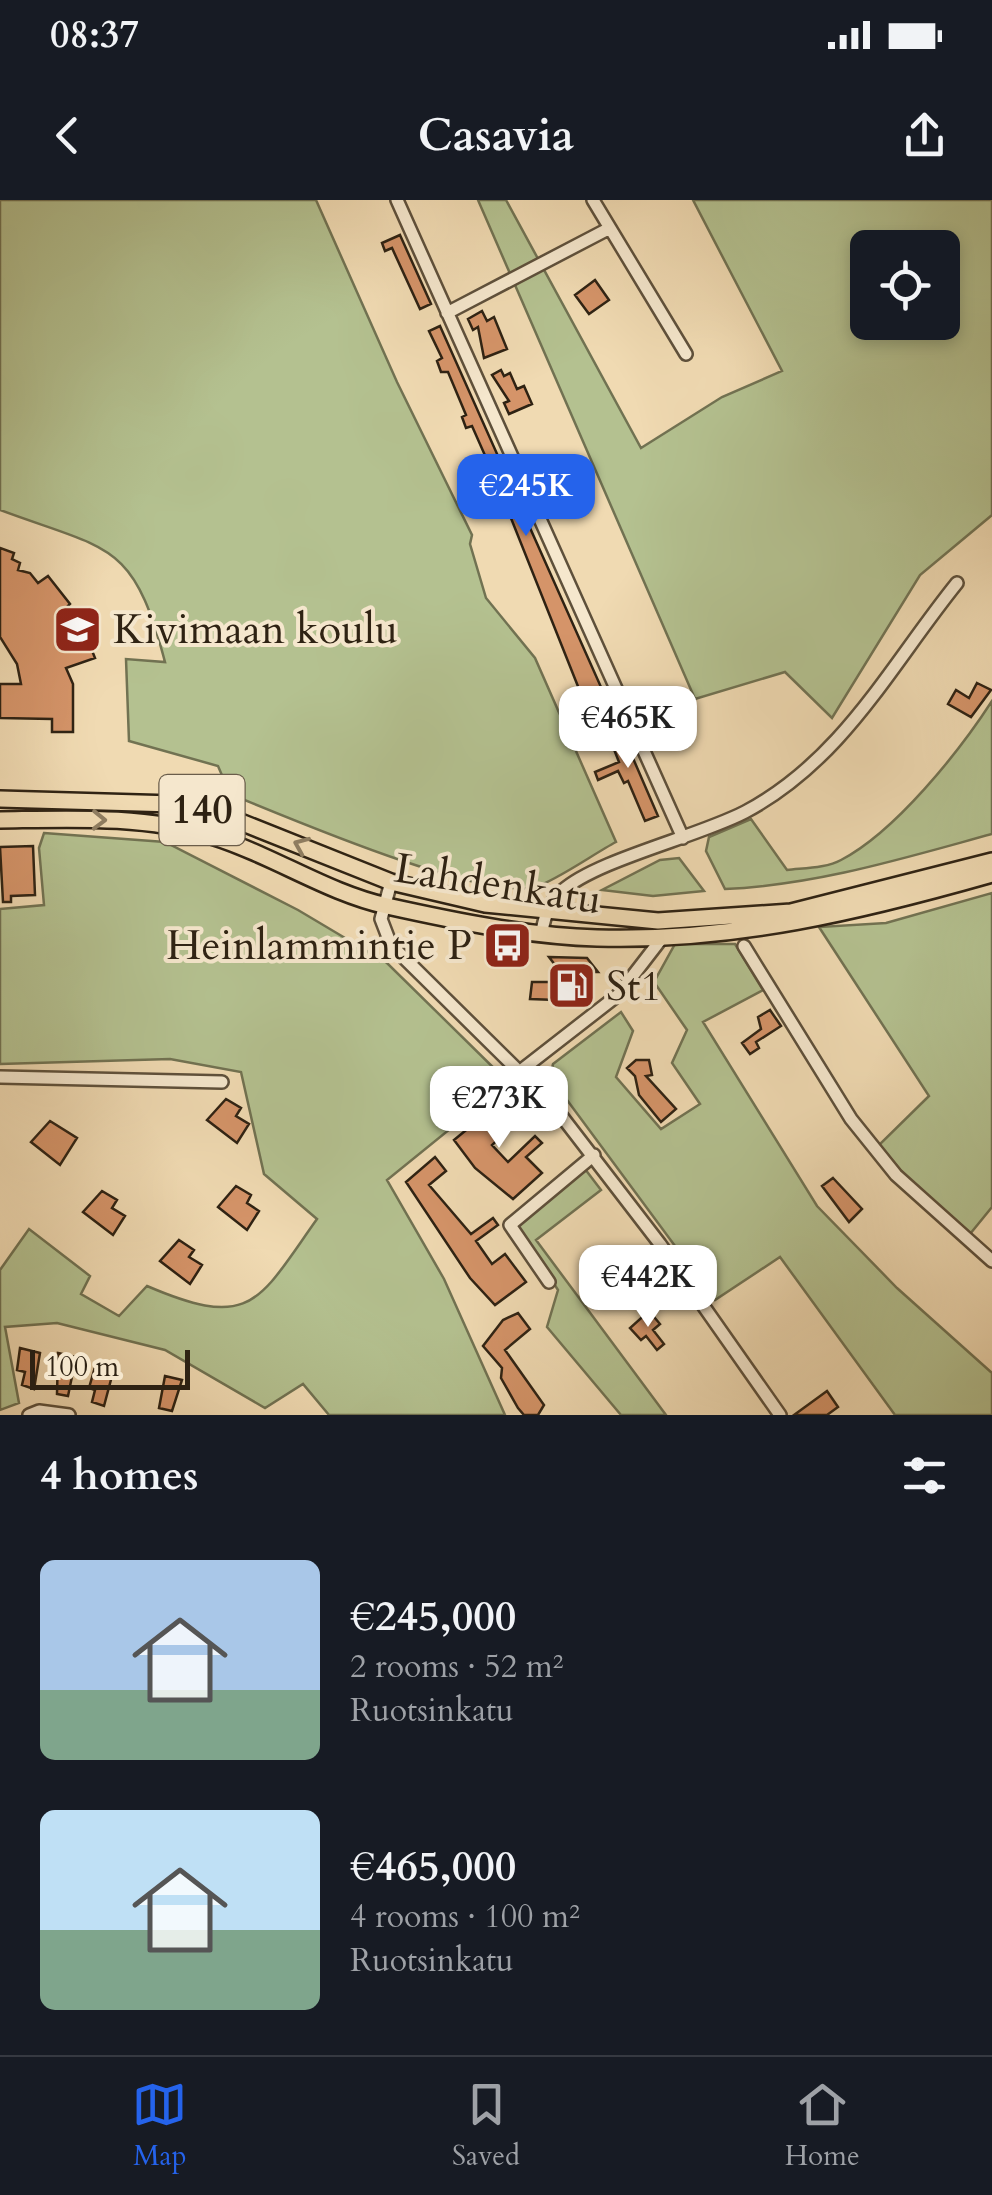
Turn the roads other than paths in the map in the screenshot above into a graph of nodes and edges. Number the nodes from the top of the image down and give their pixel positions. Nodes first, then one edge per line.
1 (397, 200) edge
2 (593, 200) edge
3 (610, 228) junction
4 (447, 313) junction
5 (686, 354) dead end
6 (957, 583) dead end
7 (0, 799) edge
8 (0, 820) edge
9 (683, 838) junction
10 (992, 861) edge
11 (992, 874) edge
12 (392, 882) junction
13 (382, 905) junction
14 (546, 912) junction
15 (758, 923) junction
16 (542, 932) junction
17 (662, 938) junction
18 (744, 946) dead end
19 (519, 1072) junction
20 (0, 1077) edge
21 (222, 1082) dead end
22 (594, 1155) junction
23 (992, 1260) edge
24 (548, 1282) dead end
25 (29, 1415) edge
26 (68, 1415) edge
27 (780, 1415) edge

1 - 4 street
2 - 3 street
3 - 4 street
3 - 5 street
4 - 9 street
6 - 9 street
12 -> 7 main road, Lahdenkatu / 140
8 -> 13 main road, Lahdenkatu / 140
9 - 14 street
10 - 15 main road, Lahdenkatu
11 - 15 main road, Lahdenkatu / 140
12 - 13 street
12 - 14 main road, Lahdenkatu / 140
13 - 16 main road, Lahdenkatu / 140
13 - 19 street
14 - 15 main road, Lahdenkatu / 140
14 - 16 street
15 - 17 main road, Lahdenkatu / 140
16 - 17 main road, Lahdenkatu / 140
17 - 19 street
18 - 23 street
19 - 22 street
20 - 21 street
22 - 24 street
22 - 27 street
25 - 26 street

